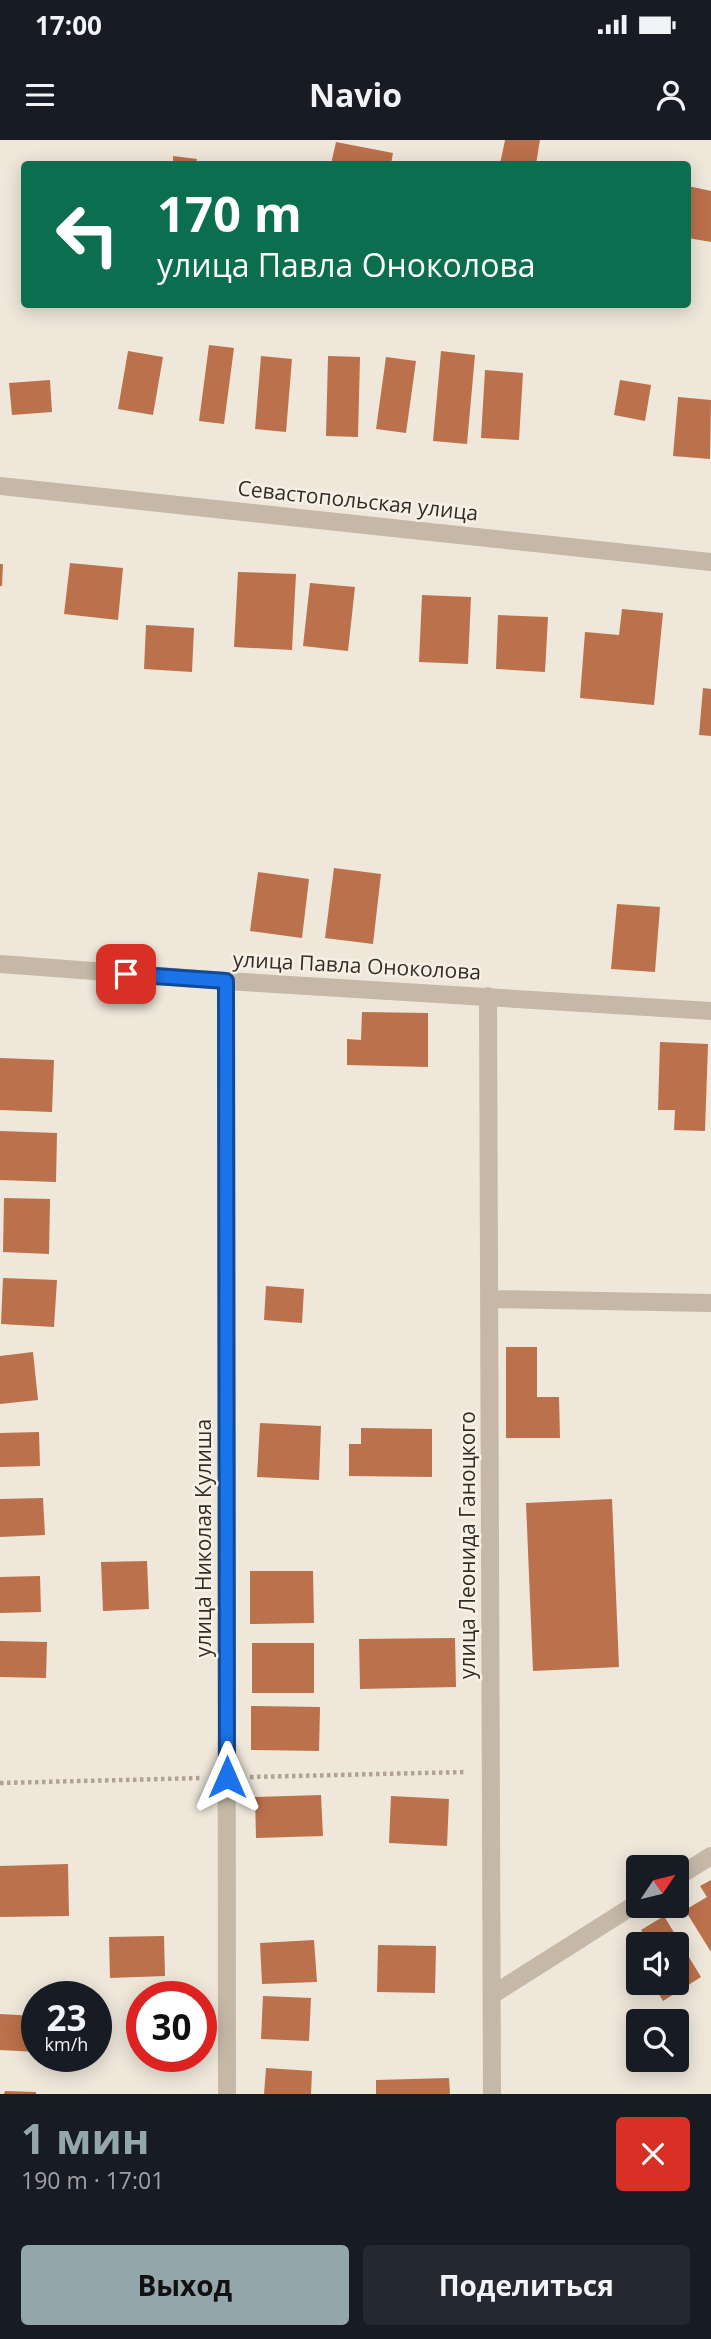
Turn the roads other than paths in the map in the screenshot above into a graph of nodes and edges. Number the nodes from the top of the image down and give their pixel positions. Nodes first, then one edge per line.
1 (0, 486) edge
2 (711, 562) edge
3 (0, 964) edge
4 (226, 981) junction
5 (488, 996) junction
6 (711, 1011) edge
7 (490, 1299) junction
8 (711, 1303) edge
9 (711, 1856) edge
10 (690, 1869) edge
11 (626, 1910) edge
12 (492, 1995) junction
13 (227, 2094) edge
14 (492, 2094) edge

1 - 2 street, Севастопольская улица
3 - 4 street, улица Павла Оноколова
4 - 5 street, улица Павла Оноколова
4 - 13 street, улица Николая Кулиша
5 - 6 street, улица Павла Оноколова
5 - 7 street, улица Леонида Ганоцкого
7 - 8 street
7 - 12 street, улица Леонида Ганоцкого
9 - 10 street
11 - 12 street
12 - 14 street, улица Леонида Ганоцкого

